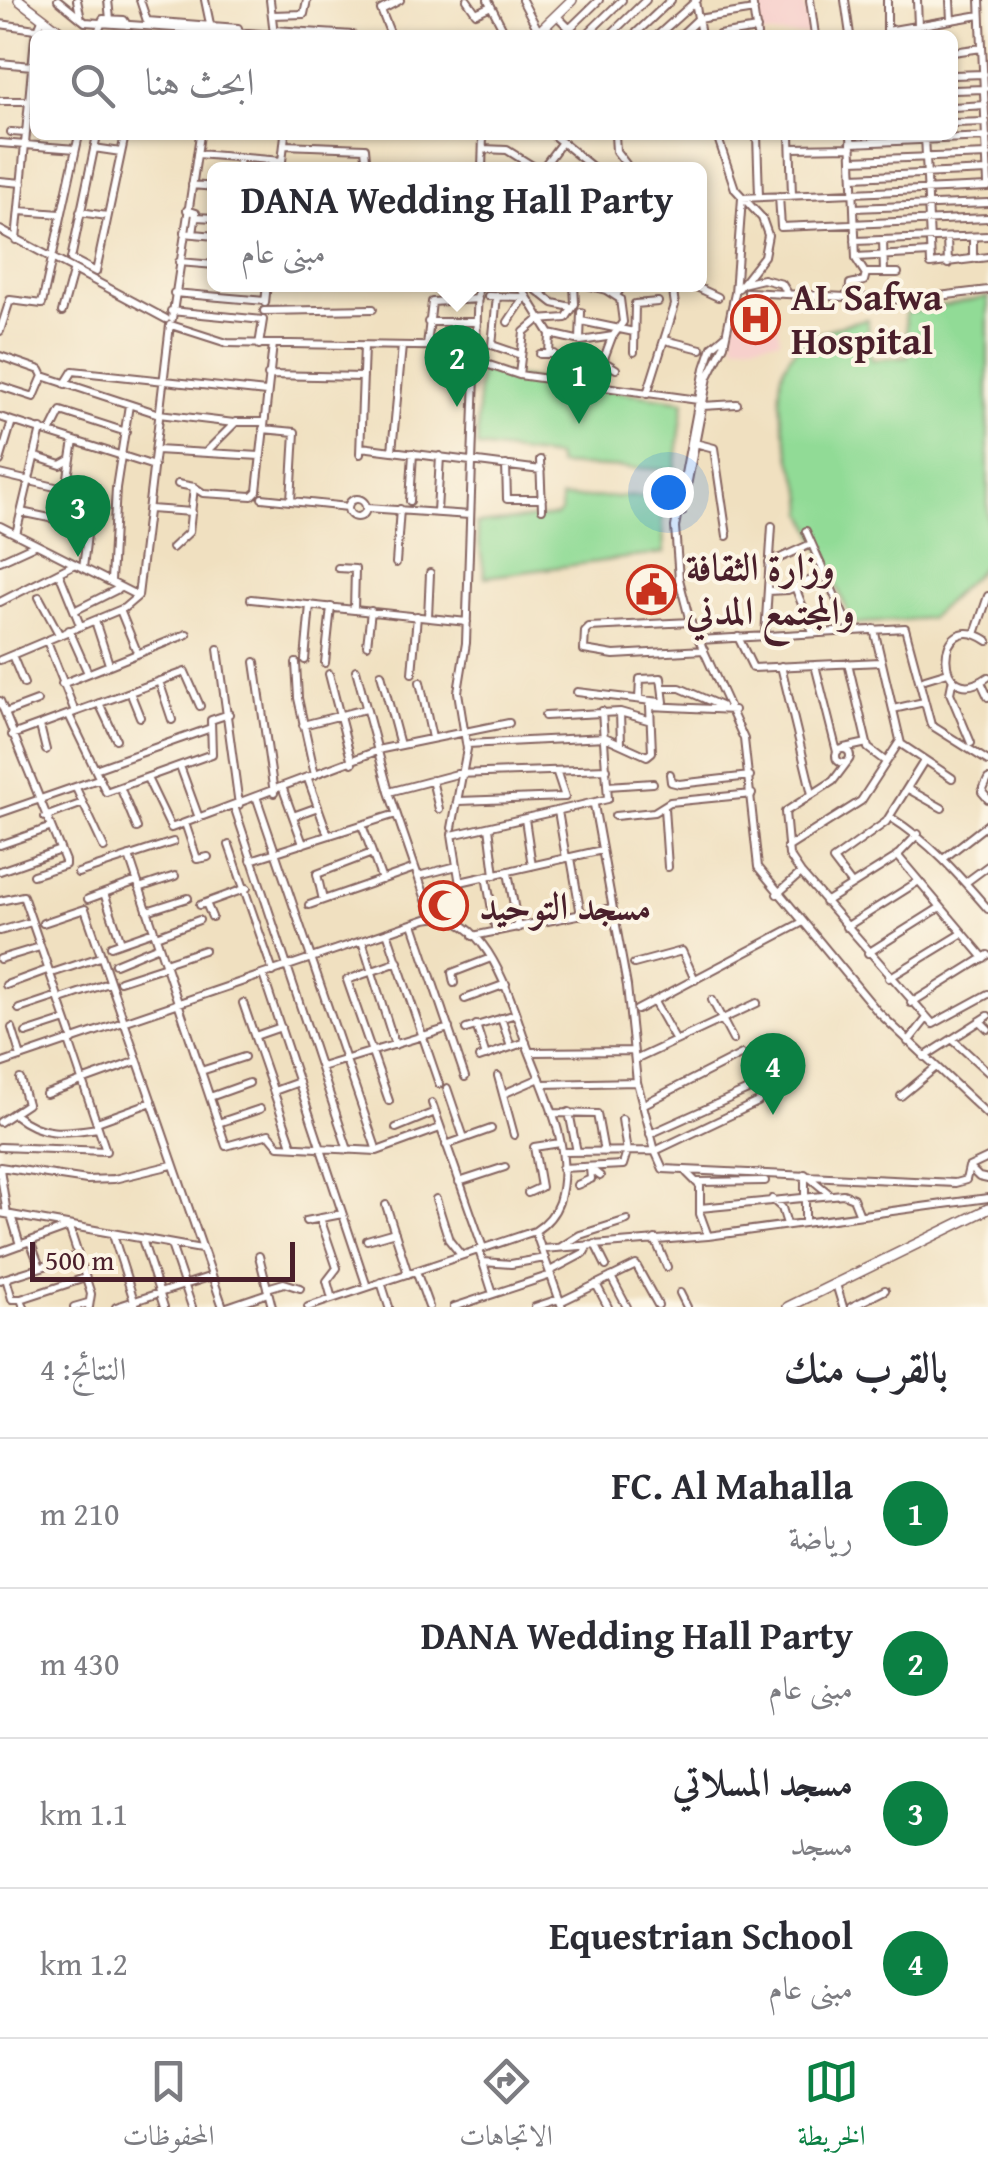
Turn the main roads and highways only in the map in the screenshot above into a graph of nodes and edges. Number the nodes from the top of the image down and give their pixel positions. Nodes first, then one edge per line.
1 (22, 0) edge
2 (572, 0) edge
3 (53, 30) edge
4 (57, 30) edge
5 (540, 30) edge
6 (988, 1208) edge
7 (791, 1306) edge

1 - 3 main road
1 - 4 main road
2 - 5 main road
6 - 7 main road

